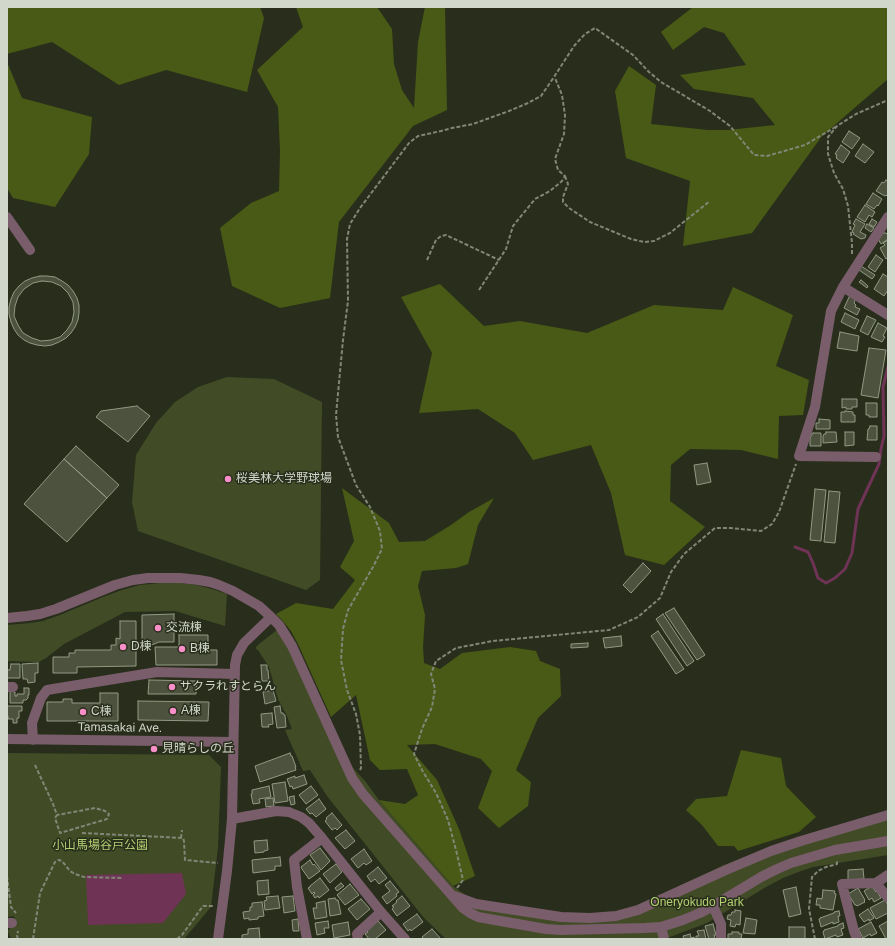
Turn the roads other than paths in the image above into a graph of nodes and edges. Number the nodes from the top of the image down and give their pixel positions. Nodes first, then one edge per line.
1 (7, 217) edge
2 (888, 217) edge
3 (30, 250) dead end
4 (843, 287) junction
5 (888, 315) edge
6 (876, 457) dead end
7 (271, 616) junction
8 (7, 618) edge
9 (235, 674) junction
10 (7, 739) edge
11 (33, 740) junction
12 (233, 742) junction
13 (888, 815) edge
14 (232, 819) junction
15 (322, 838) junction
16 (888, 841) edge
17 (771, 851) junction
18 (777, 869) junction
19 (888, 875) edge
20 (876, 883) junction
21 (452, 895) junction
22 (888, 898) edge
23 (713, 906) junction
24 (517, 910) junction
25 (381, 912) junction
26 (515, 924) junction
27 (661, 927) junction
28 (584, 935) edge
29 (218, 939) edge
30 (307, 939) edge
31 (358, 939) edge
32 (405, 939) edge
33 (664, 939) edge
34 (721, 939) edge
35 (857, 939) edge

1 - 3 street
2 - 4 street
4 - 5 street
4 - 6 street
7 - 8 street
7 - 9 street
7 - 21 street
9 - 11 street
9 - 12 street
10 - 11 street, Tamasakai Ave.
11 - 12 street, Tamasakai Ave.
12 - 14 street
13 - 17 street
14 - 15 street
14 - 29 street
15 - 25 street
15 - 30 street
16 - 18 street
17 - 18 street
17 - 24 street
18 - 23 street
19 - 20 street
20 - 22 street
20 - 35 street
21 - 24 street
21 - 26 street
23 - 27 street
23 - 34 street
24 - 26 street
25 - 31 street
25 - 32 street
26 - 28 street
27 - 28 street
27 - 33 street

